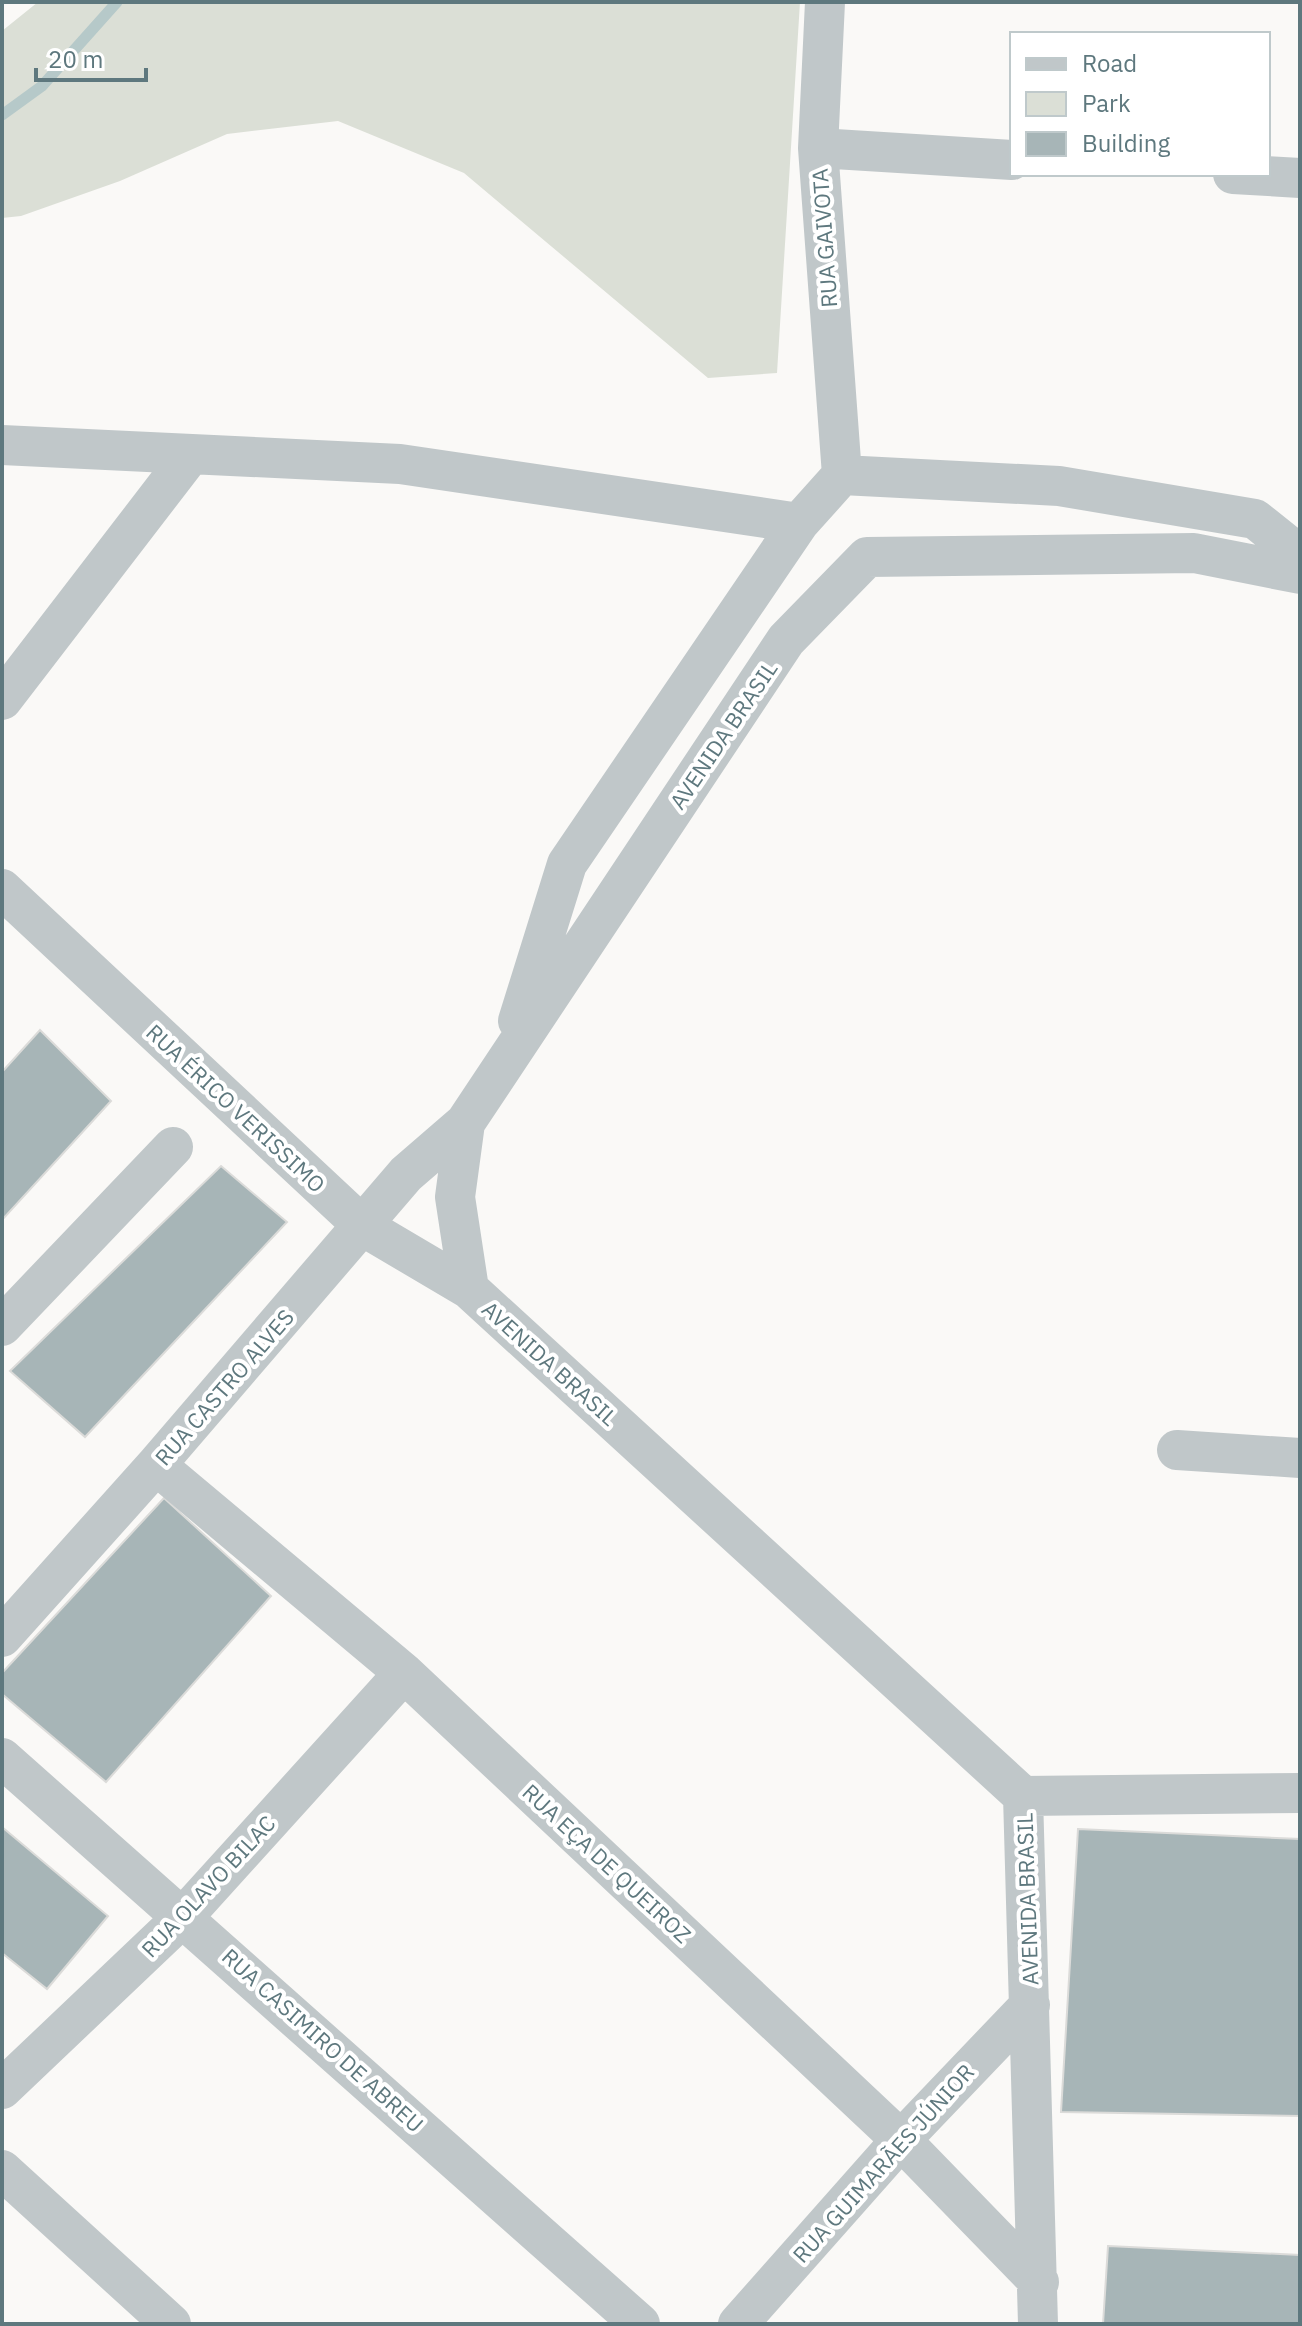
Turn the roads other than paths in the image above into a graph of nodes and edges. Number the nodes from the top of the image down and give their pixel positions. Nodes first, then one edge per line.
1 (825, 2) edge
2 (818, 148) junction
3 (1010, 160) edge
4 (1266, 176) edge
5 (1300, 178) edge
6 (2, 445) edge
7 (191, 454) junction
8 (842, 475) junction
9 (799, 523) junction
10 (1300, 555) edge
11 (1300, 574) edge
12 (2, 700) edge
13 (2, 889) edge
14 (505, 1064) junction
15 (465, 1123) junction
16 (173, 1147) dead end
17 (364, 1227) junction
18 (469, 1289) junction
19 (2, 1326) edge
20 (1177, 1450) dead end
21 (1300, 1458) edge
22 (156, 1465) junction
23 (2, 1637) edge
24 (404, 1673) junction
25 (2, 1758) edge
26 (1300, 1793) edge
27 (1023, 1796) junction
28 (184, 1916) junction
29 (1030, 2005) junction
30 (2, 2089) edge
31 (901, 2140) junction
32 (2, 2170) edge
33 (1039, 2282) junction
34 (171, 2324) edge
35 (640, 2324) edge
36 (738, 2324) edge
37 (1038, 2324) edge

1 - 2 street, RUA GAIVOTA
2 - 3 street
2 - 8 street, RUA GAIVOTA
4 - 5 street
6 - 7 street
7 - 9 street
7 - 12 street
8 - 9 street
8 - 10 street
9 - 14 street
11 - 14 street, AVENIDA BRASIL
13 - 17 street, RUA ÉRICO VERISSIMO
14 - 15 street, AVENIDA BRASIL
15 - 17 street
15 - 18 street, AVENIDA BRASIL
16 - 19 street
17 - 18 street
17 - 22 street, RUA CASTRO ALVES
18 - 27 street, AVENIDA BRASIL
20 - 21 street
22 - 23 street, RUA CASTRO ALVES
22 - 24 street, RUA EÇA DE QUEIROZ
24 - 28 street, RUA OLAVO BILAC
24 - 31 street, RUA EÇA DE QUEIROZ
25 - 28 street, RUA CASIMIRO DE ABREU
26 - 27 street
27 - 29 street, AVENIDA BRASIL
28 - 30 street, RUA OLAVO BILAC
28 - 35 street, RUA CASIMIRO DE ABREU
29 - 31 street, RUA GUIMARÃES JÚNIOR
29 - 33 street, AVENIDA BRASIL
31 - 33 street, RUA EÇA DE QUEIROZ
31 - 36 street, RUA GUIMARÃES JÚNIOR
32 - 34 street
33 - 37 street, AVENIDA BRASIL

